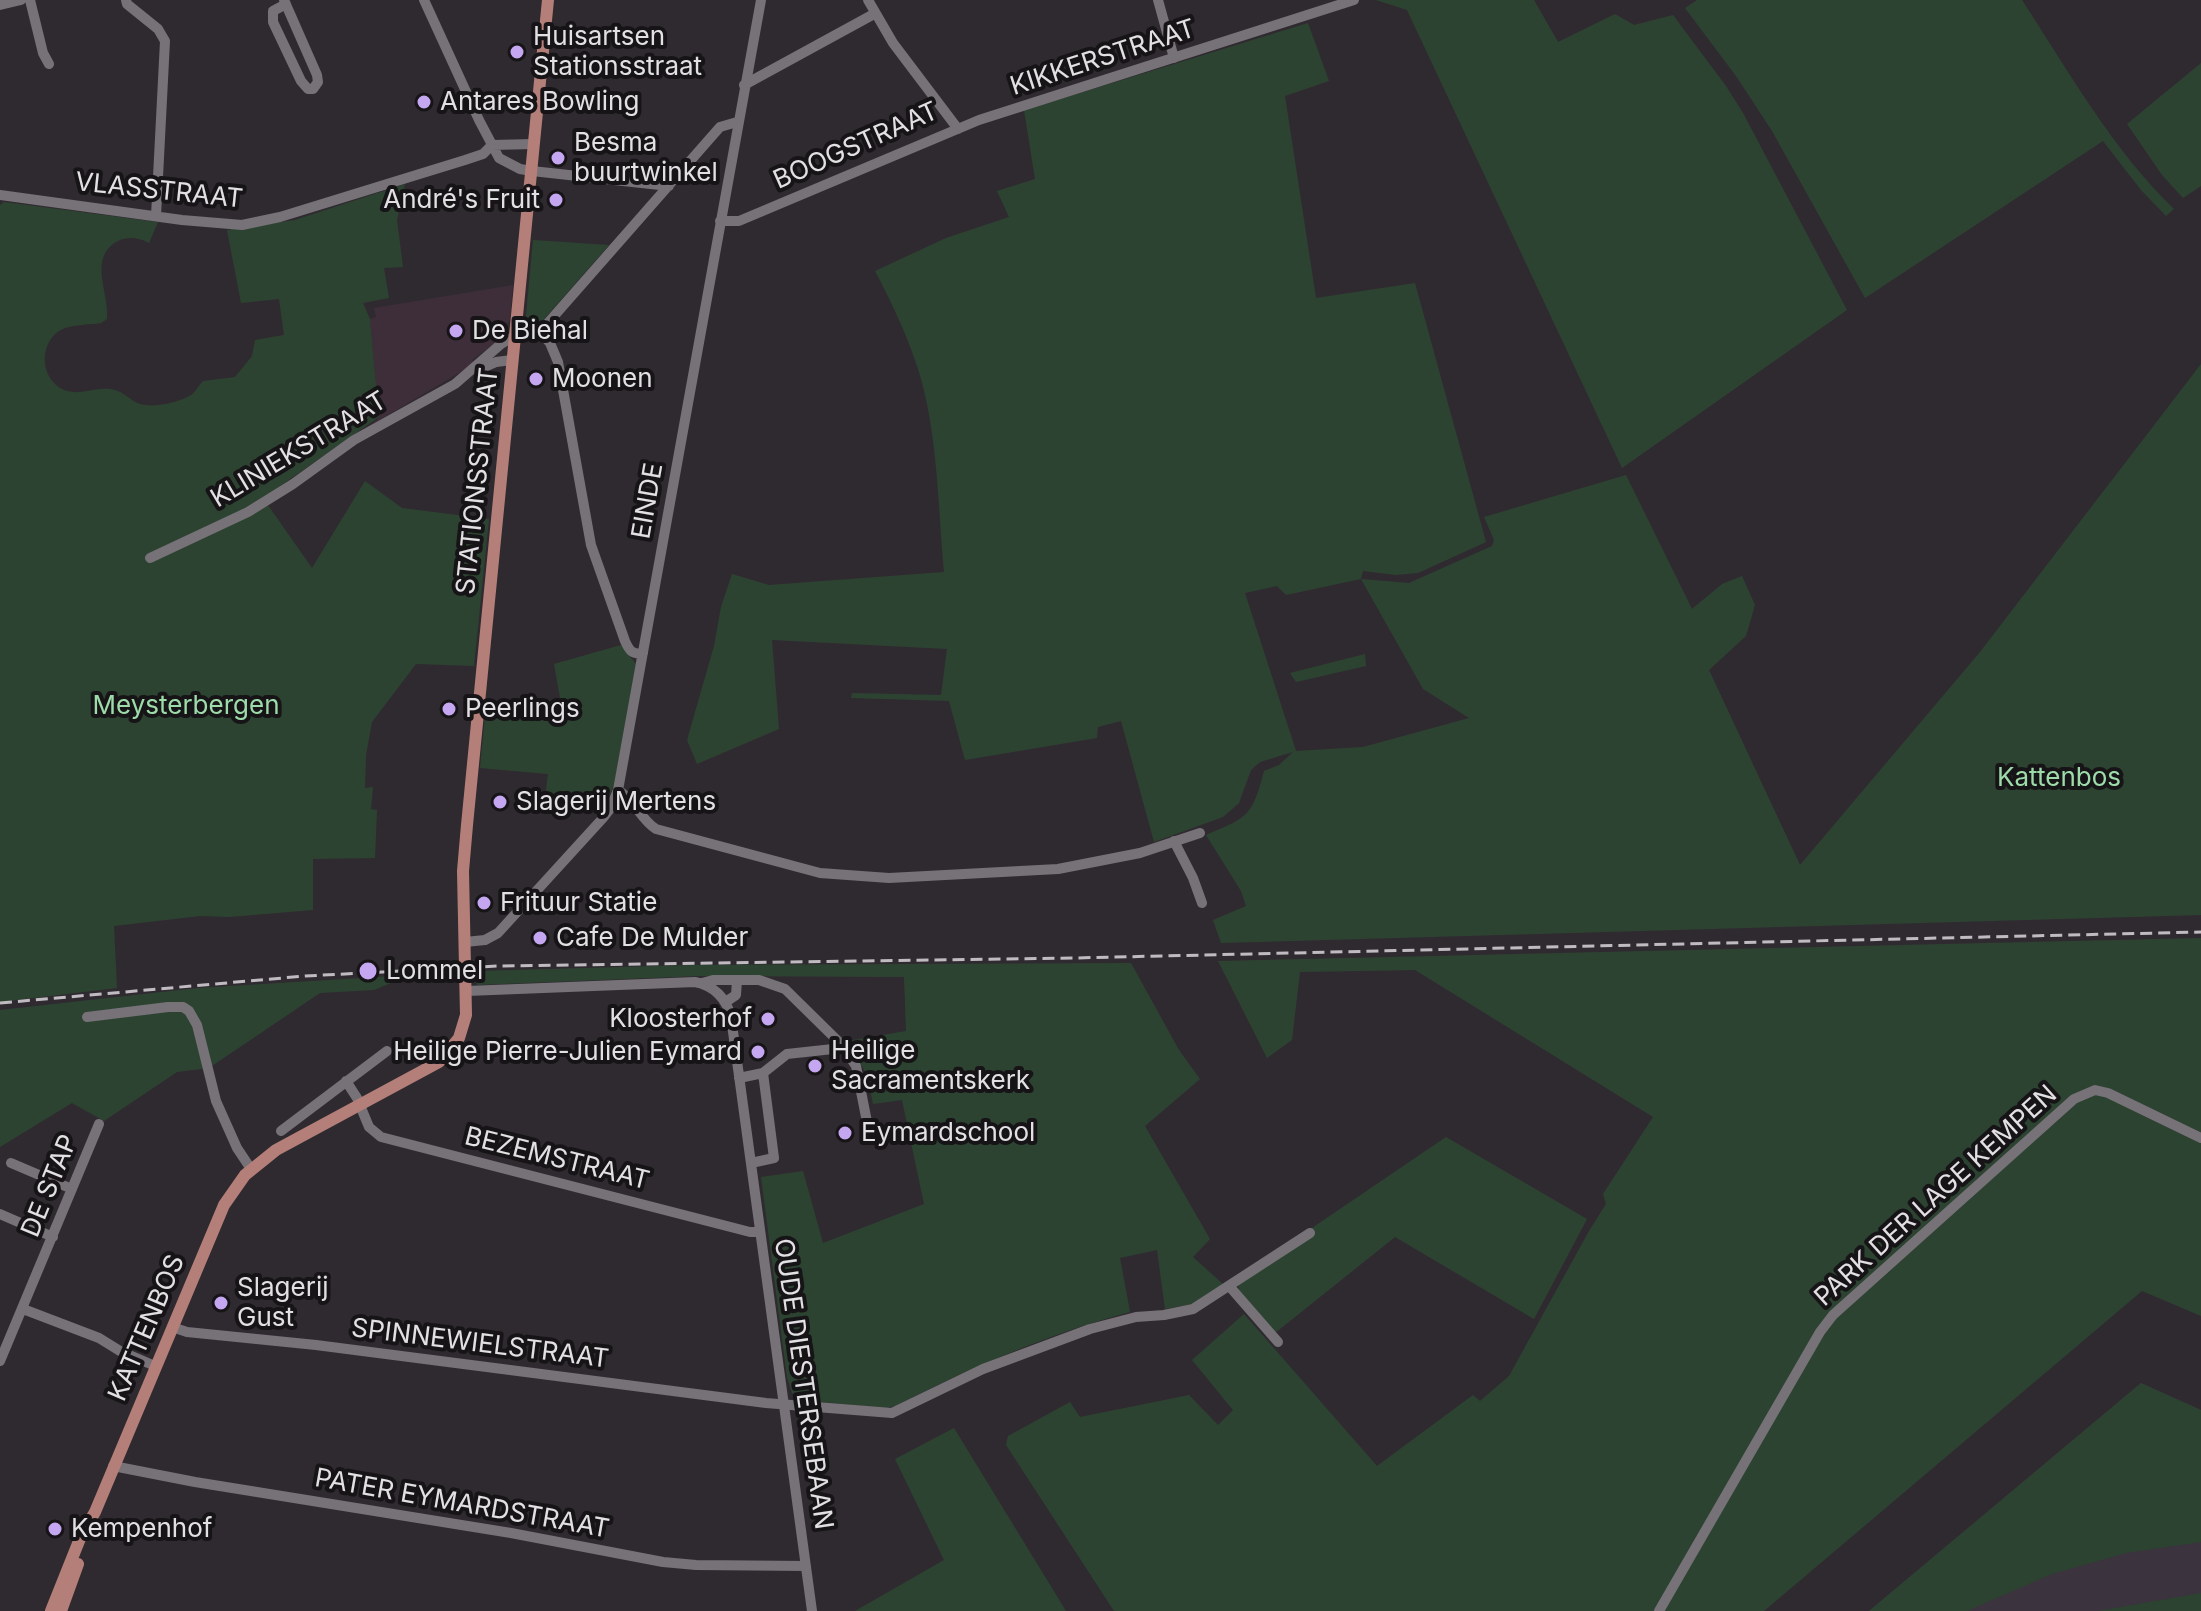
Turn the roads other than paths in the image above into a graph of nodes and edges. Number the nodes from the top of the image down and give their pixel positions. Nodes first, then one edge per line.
1 (21, 0) edge
2 (30, 0) edge
3 (126, 0) edge
4 (424, 0) edge
5 (548, 0) edge
6 (761, 0) edge
7 (868, 0) edge
8 (1158, 0) edge
9 (1354, 0) edge
10 (285, 2) edge
11 (0, 5) edge
12 (874, 14) junction
13 (1174, 58) junction
14 (49, 64) dead end
15 (744, 85) junction
16 (737, 122) junction
17 (958, 129) junction
18 (534, 144) junction
19 (492, 145) junction
20 (532, 171) junction
21 (669, 186) junction
22 (0, 195) edge
23 (156, 216) junction
24 (720, 221) junction
25 (540, 332) junction
26 (515, 336) junction
27 (512, 360) junction
28 (469, 374) junction
29 (150, 558) dead end
30 (643, 653) junction
31 (618, 790) junction
32 (1200, 833) dead end
33 (1174, 841) junction
34 (1202, 903) dead end
35 (465, 942) junction
36 (467, 968) joint
37 (737, 980) junction
38 (700, 983) junction
39 (467, 991) junction
40 (727, 1001) junction
41 (87, 1017) dead end
42 (841, 1044) junction
43 (387, 1051) dead end
44 (763, 1073) junction
45 (739, 1078) junction
46 (346, 1081) junction
47 (359, 1105) junction
48 (99, 1124) dead end
49 (868, 1127) dead end
50 (281, 1131) dead end
51 (2201, 1138) edge
52 (11, 1163) dead end
53 (751, 1163) junction
54 (251, 1169) junction
55 (72, 1189) junction
56 (0, 1214) edge
57 (760, 1232) junction
58 (1310, 1233) dead end
59 (53, 1237) junction
60 (1230, 1287) junction
61 (23, 1309) junction
62 (172, 1327) junction
63 (1278, 1342) dead end
64 (0, 1360) edge
65 (155, 1366) junction
66 (783, 1405) junction
67 (113, 1466) junction
68 (95, 1512) junction
69 (806, 1566) junction
70 (51, 1611) edge
71 (61, 1611) edge
72 (812, 1611) edge
73 (1659, 1611) edge

1 - 11 street
2 - 14 street
3 - 23 street
4 - 19 street
5 - 18 main road, STATIONSSTRAAT
6 - 15 street, EINDE
7 - 12 street, BOOGSTRAAT
8 - 13 street
9 - 13 street, KIKKERSTRAAT
10 - 10 street
12 - 15 street
12 - 17 street, BOOGSTRAAT
13 - 17 street, KIKKERSTRAAT
15 - 16 street, EINDE
16 - 21 street
16 - 24 street, EINDE
17 - 24 street, BOOGSTRAAT
18 - 19 street
18 - 20 main road, STATIONSSTRAAT
19 - 20 street
19 - 23 street, VLASSTRAAT
20 - 21 street
20 - 26 main road, STATIONSSTRAAT
21 - 25 street
22 - 23 street, VLASSTRAAT
24 - 30 street, EINDE
25 - 26 street
25 - 30 street
26 - 27 main road, STATIONSSTRAAT
26 - 28 street, KLINIEKSTRAAT
27 - 28 street, KLINIEKSTRAAT
27 - 35 main road, STATIONSSTRAAT
28 - 29 street, KLINIEKSTRAAT
30 - 31 street, EINDE
31 - 33 street
31 - 35 street, EINDE
32 - 33 street
33 - 34 street
35 - 36 main road, STATIONSSTRAAT
36 - 39 main road, KATTENBOS
37 - 38 street
37 - 40 street
37 - 42 street
38 - 39 street
38 - 40 street
39 - 47 main road, KATTENBOS
40 - 45 street, OUDE DIESTERSEBAAN
41 - 54 street
42 - 44 street
42 - 49 street
43 - 46 street
44 - 45 street
44 - 53 street
45 - 53 street, OUDE DIESTERSEBAAN
46 - 47 street
46 - 50 street
47 - 54 main road, KATTENBOS
47 - 57 street, BEZEMSTRAAT
48 - 55 street, DE STAP
51 - 73 street, PARK DER LAGE KEMPEN
52 - 55 street
53 - 57 street, OUDE DIESTERSEBAAN
54 - 62 main road, KATTENBOS
55 - 59 street, DE STAP
56 - 59 street
57 - 66 street, OUDE DIESTERSEBAAN
58 - 60 street, SPINNEWIELSTRAAT
59 - 61 street, DE STAP
60 - 63 street
60 - 66 street, SPINNEWIELSTRAAT
61 - 64 street, DE STAP
61 - 65 street
62 - 65 main road, KATTENBOS
62 - 66 street, SPINNEWIELSTRAAT
65 - 67 main road, KATTENBOS
66 - 69 street, OUDE DIESTERSEBAAN
67 - 68 main road, KATTENBOS
67 - 69 street, PATER EYMARDSTRAAT
68 - 70 main road, KATTENBOS
68 - 71 main road, KATTENBOS
69 - 72 street, OUDE DIESTERSEBAAN

